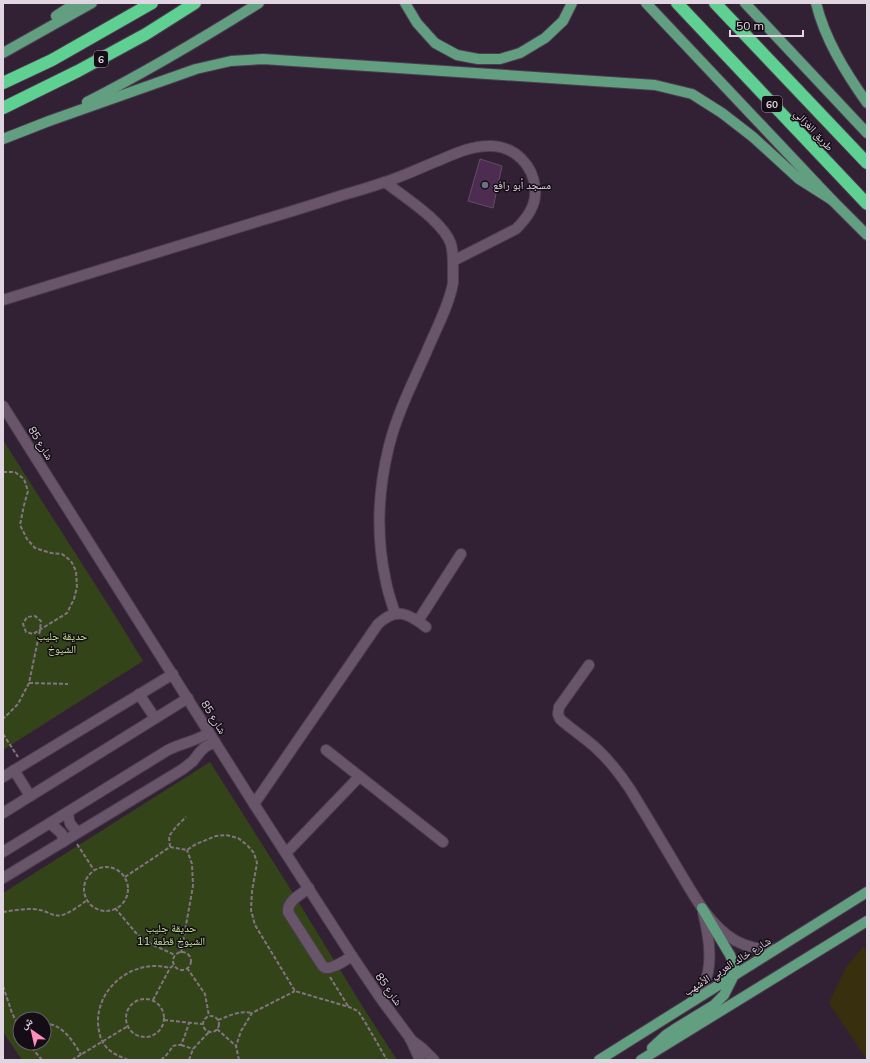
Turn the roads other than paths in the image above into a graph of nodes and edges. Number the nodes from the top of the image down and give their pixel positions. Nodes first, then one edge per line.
1 (76, 3) edge
2 (92, 3) edge
3 (152, 3) edge
4 (195, 3) edge
5 (259, 3) edge
6 (405, 3) edge
7 (572, 3) edge
8 (646, 3) edge
9 (677, 3) edge
10 (715, 3) edge
11 (745, 3) edge
12 (816, 3) edge
13 (3, 50) edge
14 (3, 53) edge
15 (3, 83) edge
16 (867, 103) edge
17 (3, 108) edge
18 (49, 121) junction
19 (836, 130) junction
20 (867, 133) edge
21 (3, 139) edge
22 (867, 155) edge
23 (867, 163) edge
24 (385, 182) junction
25 (832, 200) junction
26 (867, 204) edge
27 (867, 235) edge
28 (453, 261) junction
29 (3, 300) edge
30 (3, 406) edge
31 (461, 554) dead end
32 (395, 614) junction
33 (589, 666) dead end
34 (172, 674) junction
35 (139, 694) junction
36 (188, 698) junction
37 (155, 718) junction
38 (209, 733) junction
39 (215, 742) junction
40 (185, 744) junction
41 (326, 750) dead end
42 (195, 759) junction
43 (14, 770) junction
44 (3, 777) edge
45 (360, 777) junction
46 (30, 796) junction
47 (254, 804) junction
48 (68, 812) junction
49 (3, 813) edge
50 (50, 823) junction
51 (71, 837) junction
52 (443, 842) dead end
53 (3, 852) edge
54 (286, 853) junction
55 (3, 878) edge
56 (309, 888) junction
57 (867, 892) edge
58 (702, 908) junction
59 (867, 920) edge
60 (775, 950) junction
61 (352, 956) junction
62 (734, 975) junction
63 (696, 999) junction
64 (410, 1038) junction
65 (420, 1060) edge
66 (434, 1060) edge
67 (599, 1060) edge
68 (640, 1060) edge

1 - 13 main road
2 - 14 main road
3 - 15 highway, 6
4 - 17 highway, 6
5 - 18 main road
6 - 7 main road
8 - 25 main road
9 - 26 highway, طريق الغزالي / 60
10 - 19 highway, طريق الغزالي / 60
11 - 20 main road
12 - 16 main road
18 - 21 main road
18 - 25 main road
19 - 22 highway
19 - 23 highway, طريق الغزالي / 60
24 - 28 street
24 - 28 street
24 - 29 street
25 - 27 main road
28 - 32 street
30 - 34 street, شارع 85
31 - 32 street
32 - 47 street
33 - 58 street
34 - 35 street
34 - 36 street, شارع 85
35 - 37 street
35 - 43 street
36 - 37 street
36 - 38 street, شارع 85
37 - 46 street
38 - 39 street, شارع 85
38 - 40 street
39 - 42 street
39 - 47 street, شارع 85
40 - 42 street
40 - 48 street
41 - 45 street
42 - 51 street
43 - 44 street
43 - 46 street
45 - 52 street
45 - 54 street
46 - 49 street
47 - 54 street, شارع 85
48 - 50 street
48 - 51 street
50 - 51 street
50 - 53 street
51 - 55 street
54 - 56 street, شارع 85
56 - 61 street, شارع 85
56 - 61 street
57 - 60 main road, شارع خالد العربي الأشهب
58 - 60 street
58 - 62 main road
58 - 63 street
59 - 68 main road
60 - 62 main road, شارع خالد العربي الأشهب
61 - 64 street, شارع 85
62 - 63 main road, شارع خالد العربي الأشهب
62 - 68 main road
63 - 67 main road, شارع خالد العربي الأشهب
64 - 65 street, شارع 85
64 - 66 street, شارع 85

